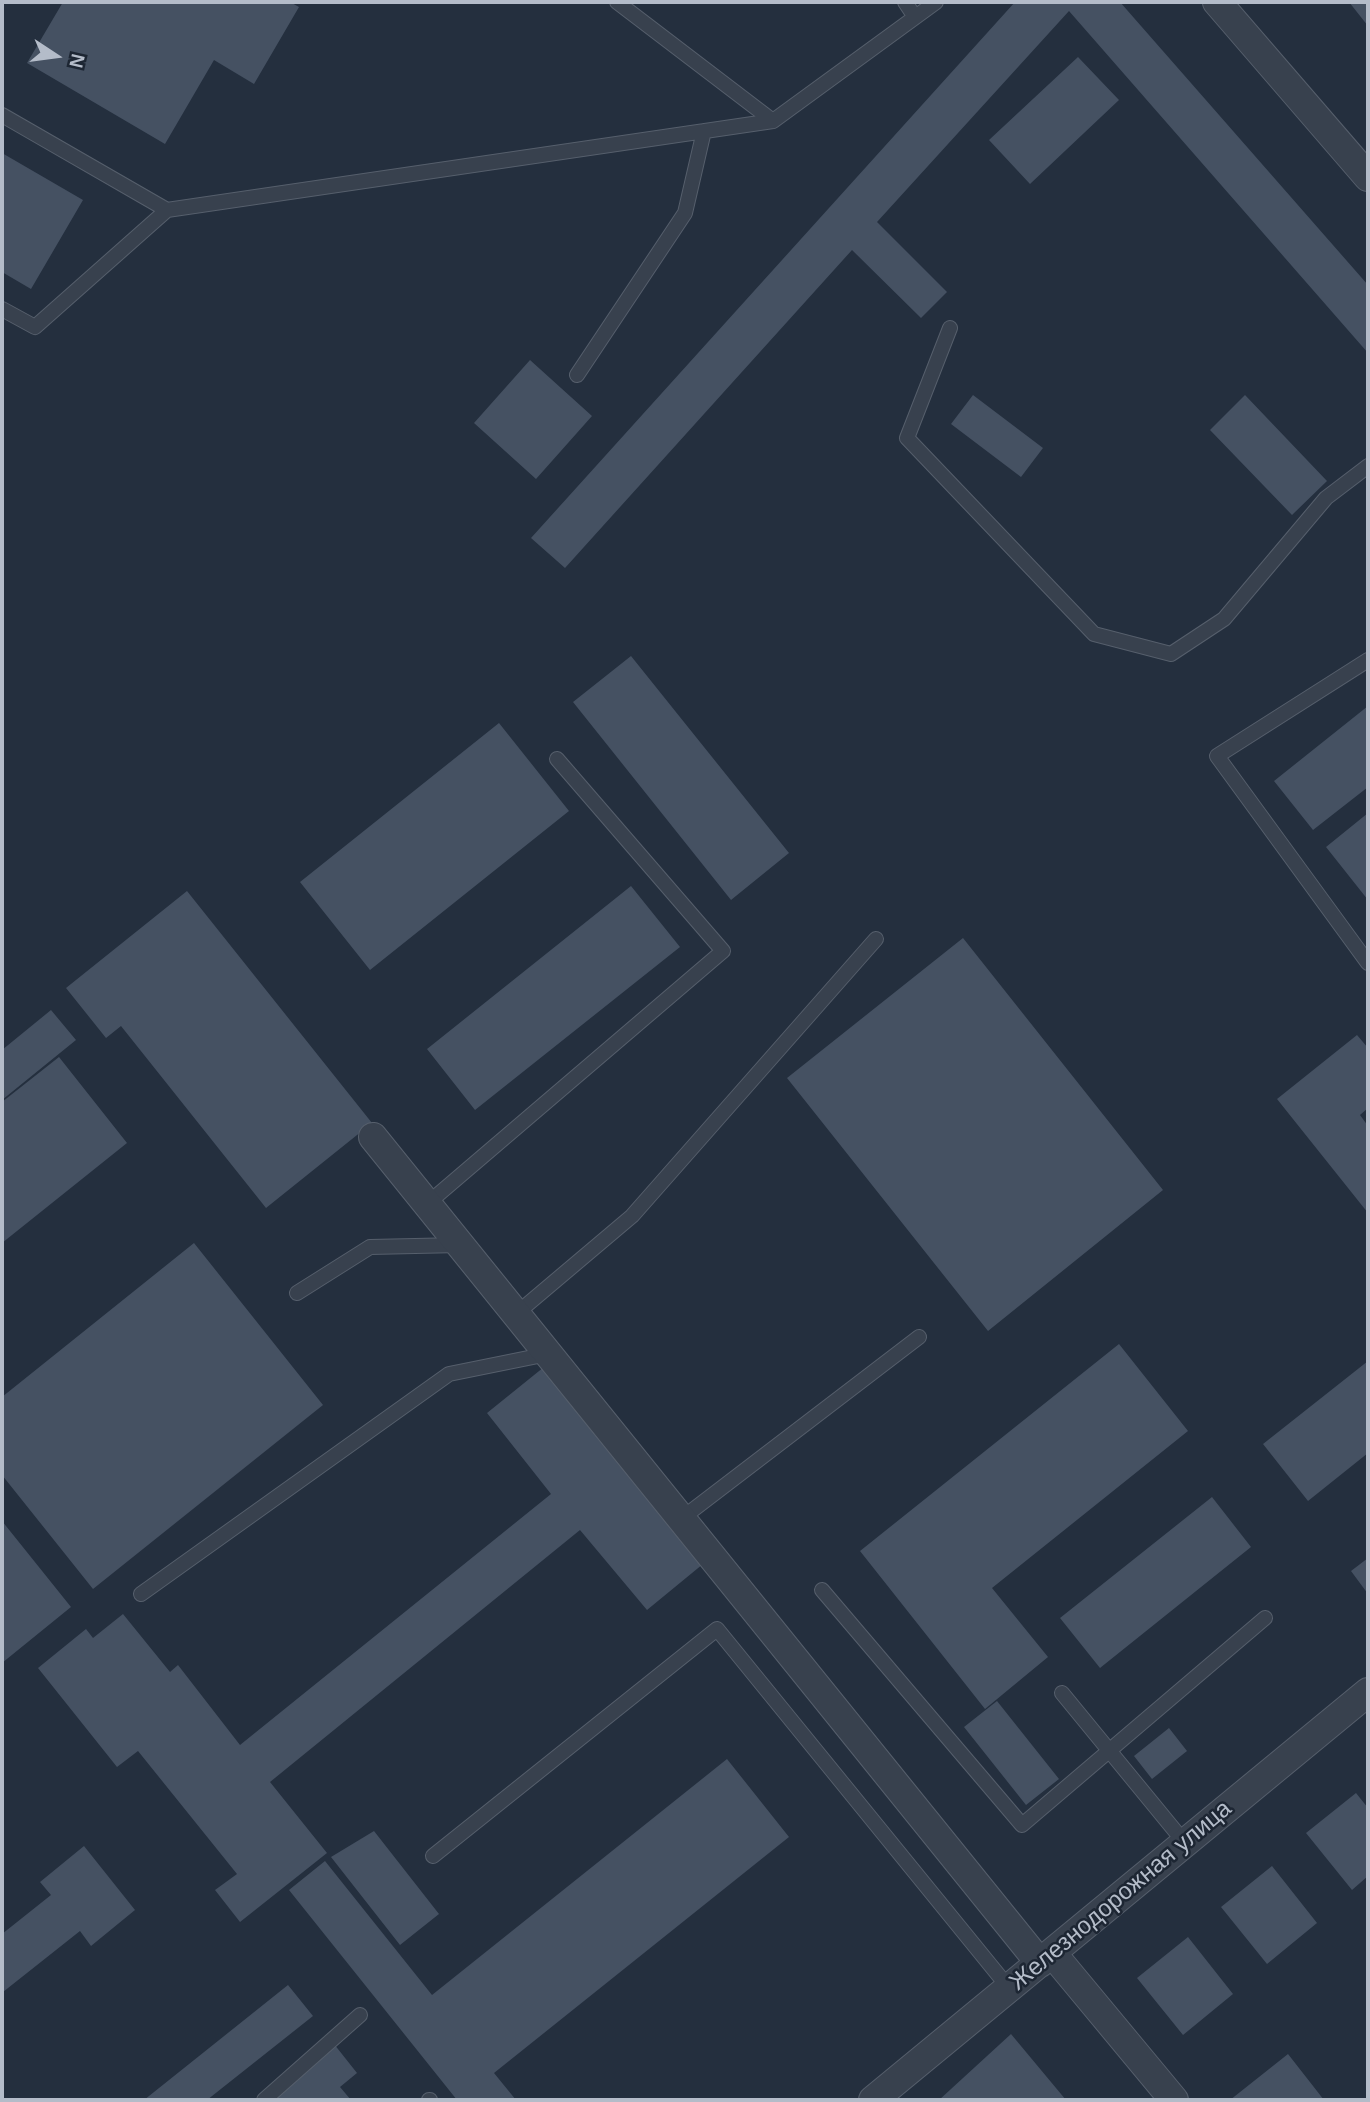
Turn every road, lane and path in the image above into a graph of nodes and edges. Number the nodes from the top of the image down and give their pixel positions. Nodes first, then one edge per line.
1 (617, 2) edge
2 (905, 2) edge
3 (936, 2) edge
4 (1217, 2) edge
5 (915, 17) junction
6 (2, 115) edge
7 (774, 121) junction
8 (704, 131) junction
9 (1368, 177) edge
10 (167, 210) junction
11 (2, 309) edge
12 (950, 328) dead end
13 (577, 375) dead end
14 (1368, 466) edge
15 (1368, 660) edge
16 (557, 759) dead end
17 (876, 939) dead end
18 (1368, 963) edge
19 (373, 1137) dead end
20 (427, 1204) junction
21 (460, 1245) junction
22 (298, 1293) dead end
23 (516, 1314) junction
24 (919, 1337) dead end
25 (548, 1354) junction
26 (681, 1519) junction
27 (822, 1590) dead end
28 (141, 1594) dead end
29 (1265, 1618) dead end
30 (1368, 1692) edge
31 (1062, 1693) dead end
32 (1109, 1751) junction
33 (1185, 1843) junction
34 (433, 1856) dead end
35 (1046, 1958) junction
36 (1009, 1988) junction
37 (359, 2015) dead end
38 (264, 2100) edge
39 (873, 2100) edge
40 (1174, 2100) edge

1 - 7 lane
2 - 5 lane
3 - 5 lane
4 - 9 street
5 - 7 lane
6 - 10 lane
7 - 8 lane
8 - 10 lane
8 - 13 lane
10 - 11 lane
12 - 14 lane
15 - 18 lane
16 - 20 lane
17 - 23 lane
19 - 20 street
20 - 21 street
21 - 22 lane
21 - 23 street
23 - 25 street
24 - 26 lane
25 - 26 street
25 - 28 lane
26 - 35 street
27 - 32 lane
29 - 32 lane
30 - 33 street, Железнодорожная улица
31 - 32 lane
32 - 33 lane
33 - 35 street, Железнодорожная улица
34 - 36 lane
35 - 36 street, Железнодорожная улица
35 - 40 street
36 - 39 street, Железнодорожная улица
37 - 38 lane

